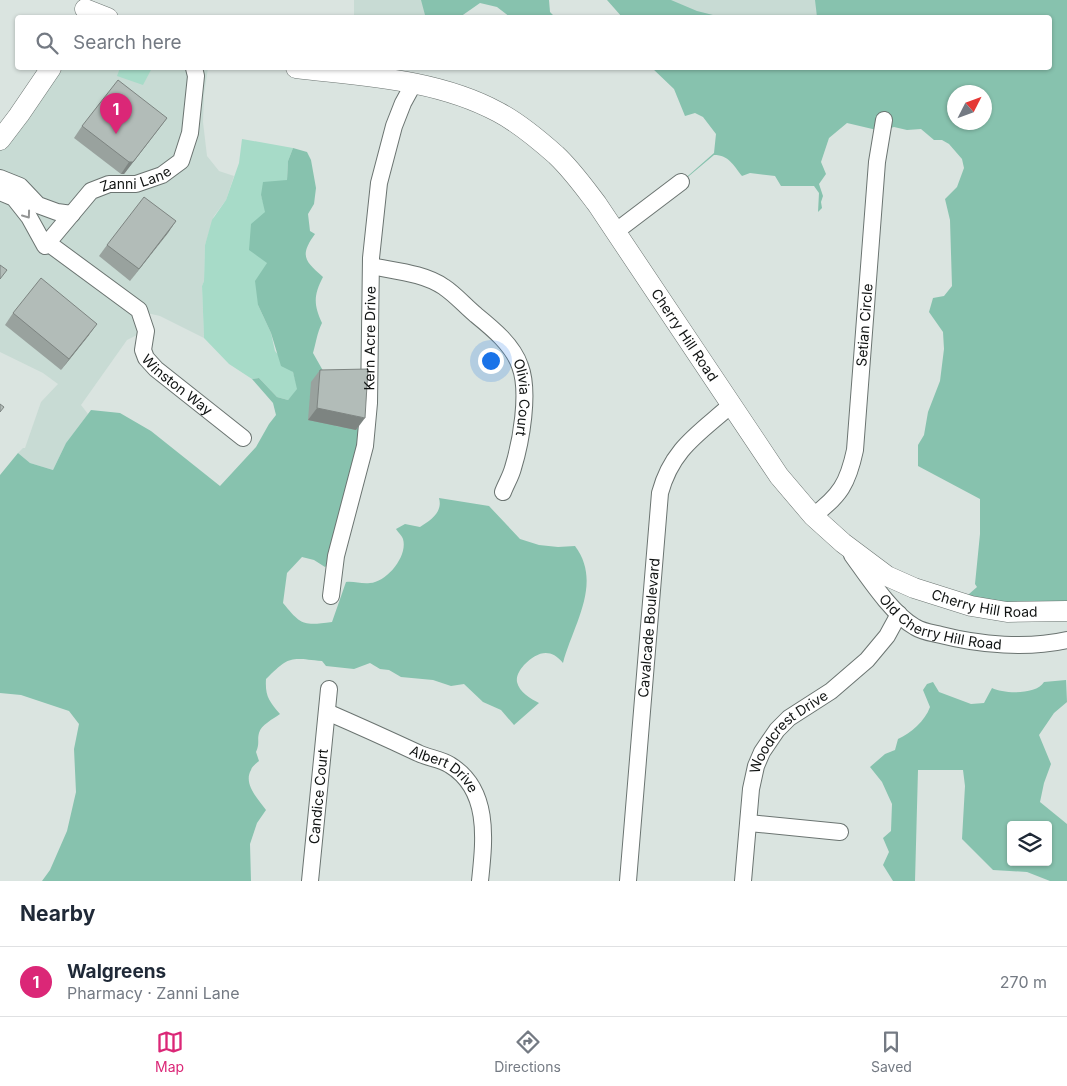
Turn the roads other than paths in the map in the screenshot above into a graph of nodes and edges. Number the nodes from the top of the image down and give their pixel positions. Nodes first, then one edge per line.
1 (85, 9) edge
2 (100, 15) edge
3 (50, 70) edge
4 (197, 70) edge
5 (312, 70) edge
6 (414, 83) junction
7 (884, 120) dead end
8 (0, 140) edge
9 (0, 178) edge
10 (681, 182) dead end
11 (0, 192) edge
12 (38, 205) junction
13 (72, 214) junction
14 (615, 232) junction
15 (48, 243) junction
16 (371, 266) junction
17 (732, 404) junction
18 (243, 438) dead end
19 (504, 492) dead end
20 (813, 516) junction
21 (843, 543) junction
22 (331, 596) dead end
23 (1067, 611) edge
24 (899, 614) junction
25 (1067, 640) edge
26 (329, 688) dead end
27 (327, 712) junction
28 (749, 822) junction
29 (840, 832) dead end
30 (310, 881) edge
31 (480, 881) edge
32 (628, 881) edge
33 (743, 881) edge

1 - 2 main road
3 - 8 main road
4 - 13 street, Zanni Lane
5 - 6 main road, Cherry Hill Road
6 - 14 main road, Cherry Hill Road
6 - 16 street, Kern Acre Drive
7 - 20 street, Setian Circle
9 - 12 street
10 - 14 street
11 -> 15 street
12 - 13 street
12 - 15 street
13 - 15 street, Zanni Lane
14 - 17 main road, Cherry Hill Road
15 - 18 street, Winston Way
16 - 19 street, Olivia Court
16 - 22 street, Kern Acre Drive
17 - 20 main road, Cherry Hill Road
17 - 32 street, Cavalcade Boulevard
20 - 21 main road, Cherry Hill Road
21 - 23 main road, Cherry Hill Road
21 - 24 street, Old Cherry Hill Road
24 - 25 street, Old Cherry Hill Road
24 - 28 street, Woodcrest Drive
26 - 27 street
27 - 30 street, Candice Court
27 - 31 street, Albert Drive
28 - 29 street
28 - 33 street, Woodcrest Drive

